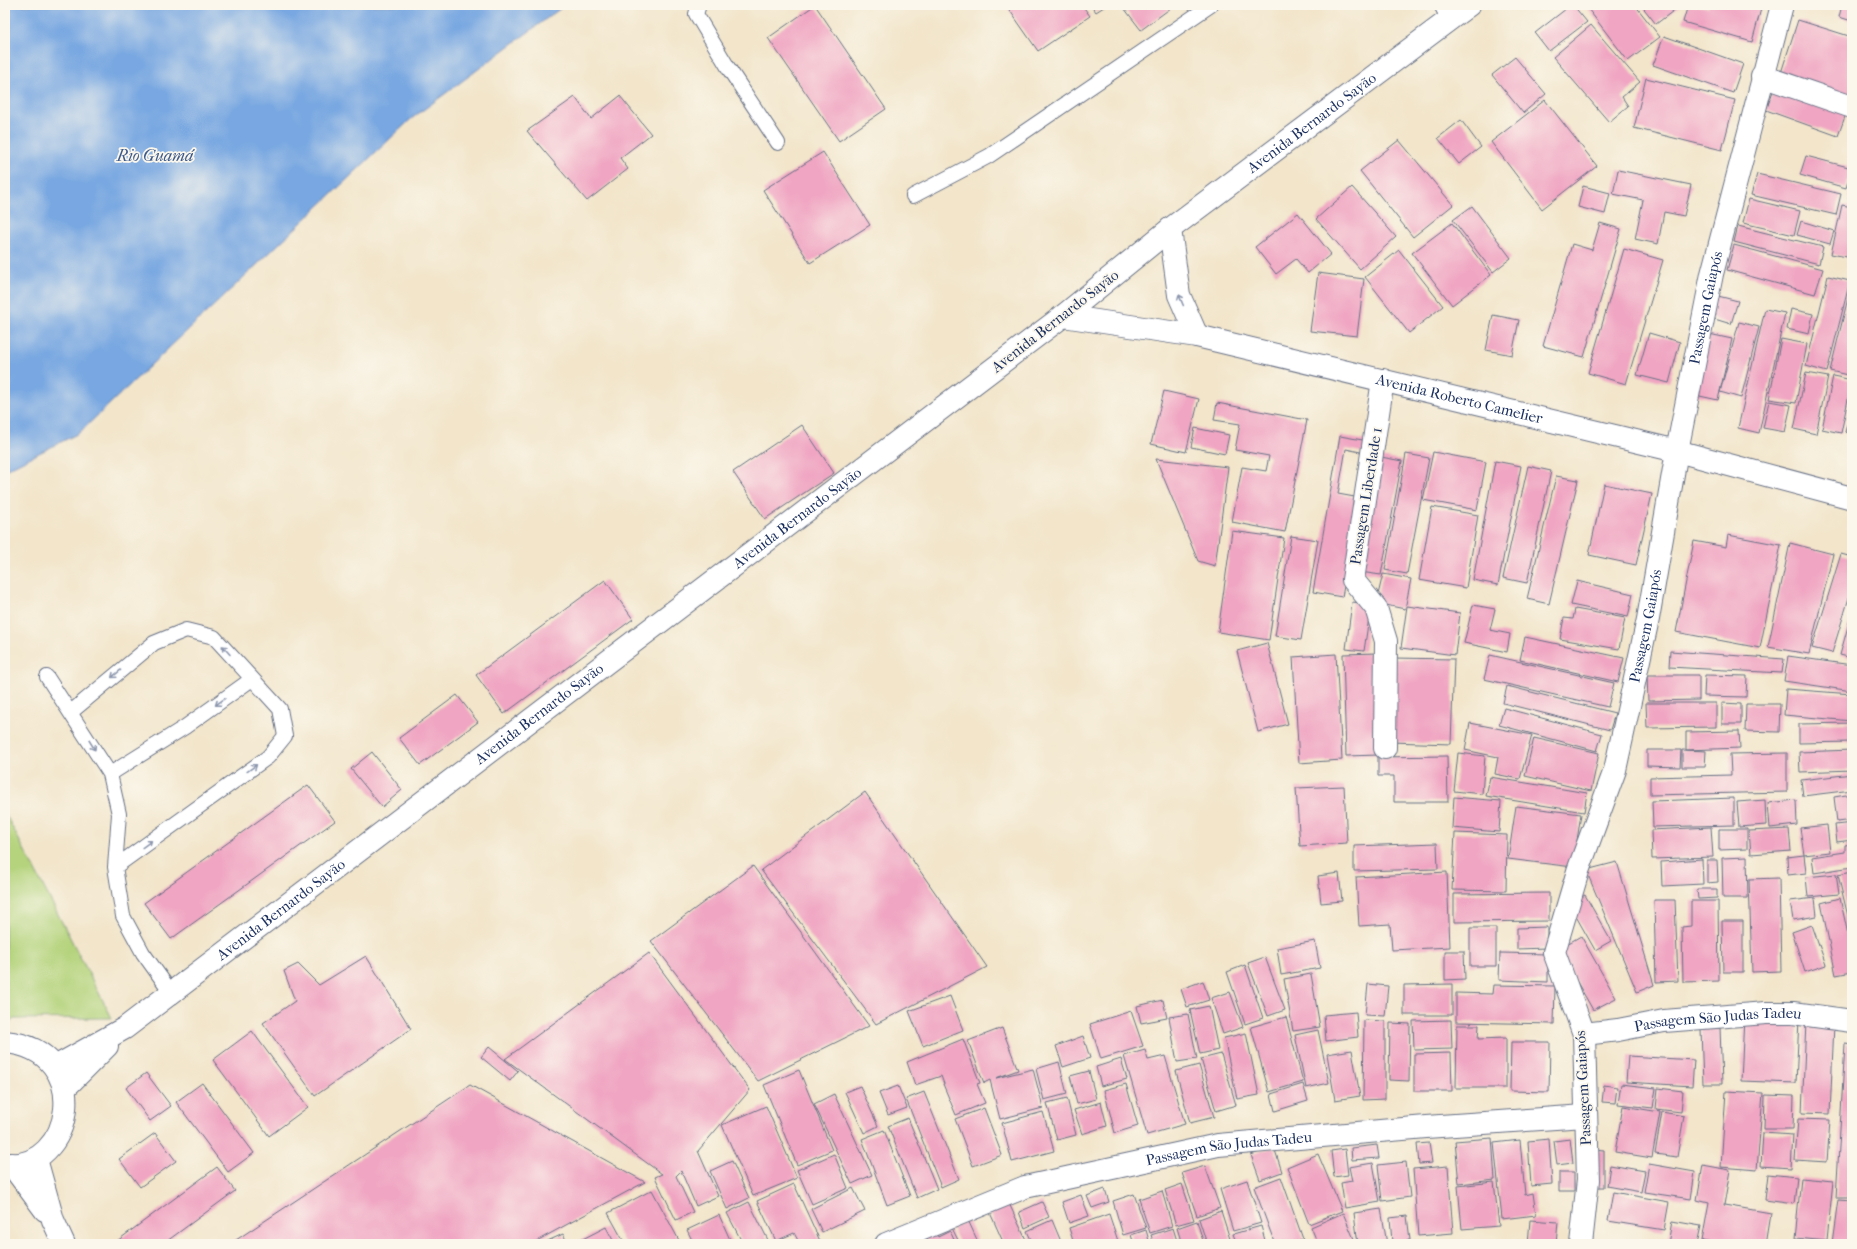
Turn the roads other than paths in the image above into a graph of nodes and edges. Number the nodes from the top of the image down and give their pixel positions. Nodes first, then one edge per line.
1 (699, 5) edge
2 (1211, 5) edge
3 (1468, 5) edge
4 (1782, 5) edge
5 (1445, 12) edge
6 (1762, 76) junction
7 (1852, 107) edge
8 (778, 143) dead end
9 (913, 196) dead end
10 (1170, 229) junction
11 (1063, 316) junction
12 (1197, 336) junction
13 (1383, 380) junction
14 (1677, 451) junction
15 (1852, 498) edge
16 (47, 677) dead end
17 (252, 679) junction
18 (71, 712) junction
19 (1385, 748) dead end
20 (110, 774) junction
21 (115, 867) junction
22 (171, 992) junction
23 (1852, 1021) edge
24 (125, 1028) junction
25 (1584, 1034) junction
26 (5, 1042) edge
27 (55, 1067) junction
28 (65, 1088) junction
29 (1585, 1116) junction
30 (36, 1159) junction
31 (8, 1164) edge
32 (53, 1220) junction
33 (64, 1244) edge
34 (886, 1244) edge
35 (1581, 1244) edge

1 - 8 lane
2 - 9 lane
3 - 5 street, Avenida Bernardo Sayão
4 - 6 street, Passagem Gaiapós
5 - 10 street, Avenida Bernardo Sayão
6 - 7 street
6 - 14 street, Passagem Gaiapós
10 - 11 street, Avenida Bernardo Sayão
12 -> 10 street
11 - 12 street, Avenida Roberto Camelier
11 - 22 street, Avenida Bernardo Sayão
12 - 13 street, Avenida Roberto Camelier
13 - 14 street, Avenida Roberto Camelier
13 - 19 street, Passagem Liberdade 1
14 - 15 street, Avenida Roberto Camelier
14 - 25 street, Passagem Gaiapós
16 - 18 lane
17 -> 18 lane
17 -> 20 lane
21 -> 17 lane
18 -> 20 lane
20 - 21 lane
21 - 22 lane
22 - 24 street, Avenida Bernardo Sayão
23 - 25 street, Passagem São Judas Tadeu
24 - 27 street, Avenida Bernardo Sayão
24 - 28 street, Avenida Bernardo Sayão
25 - 29 street, Passagem Gaiapós
26 - 27 street
27 - 28 street
28 - 30 street
29 - 34 street, Passagem São Judas Tadeu
29 - 35 street, Passagem Gaiapós
30 - 31 street
30 - 32 street
31 - 32 street
32 - 33 street

